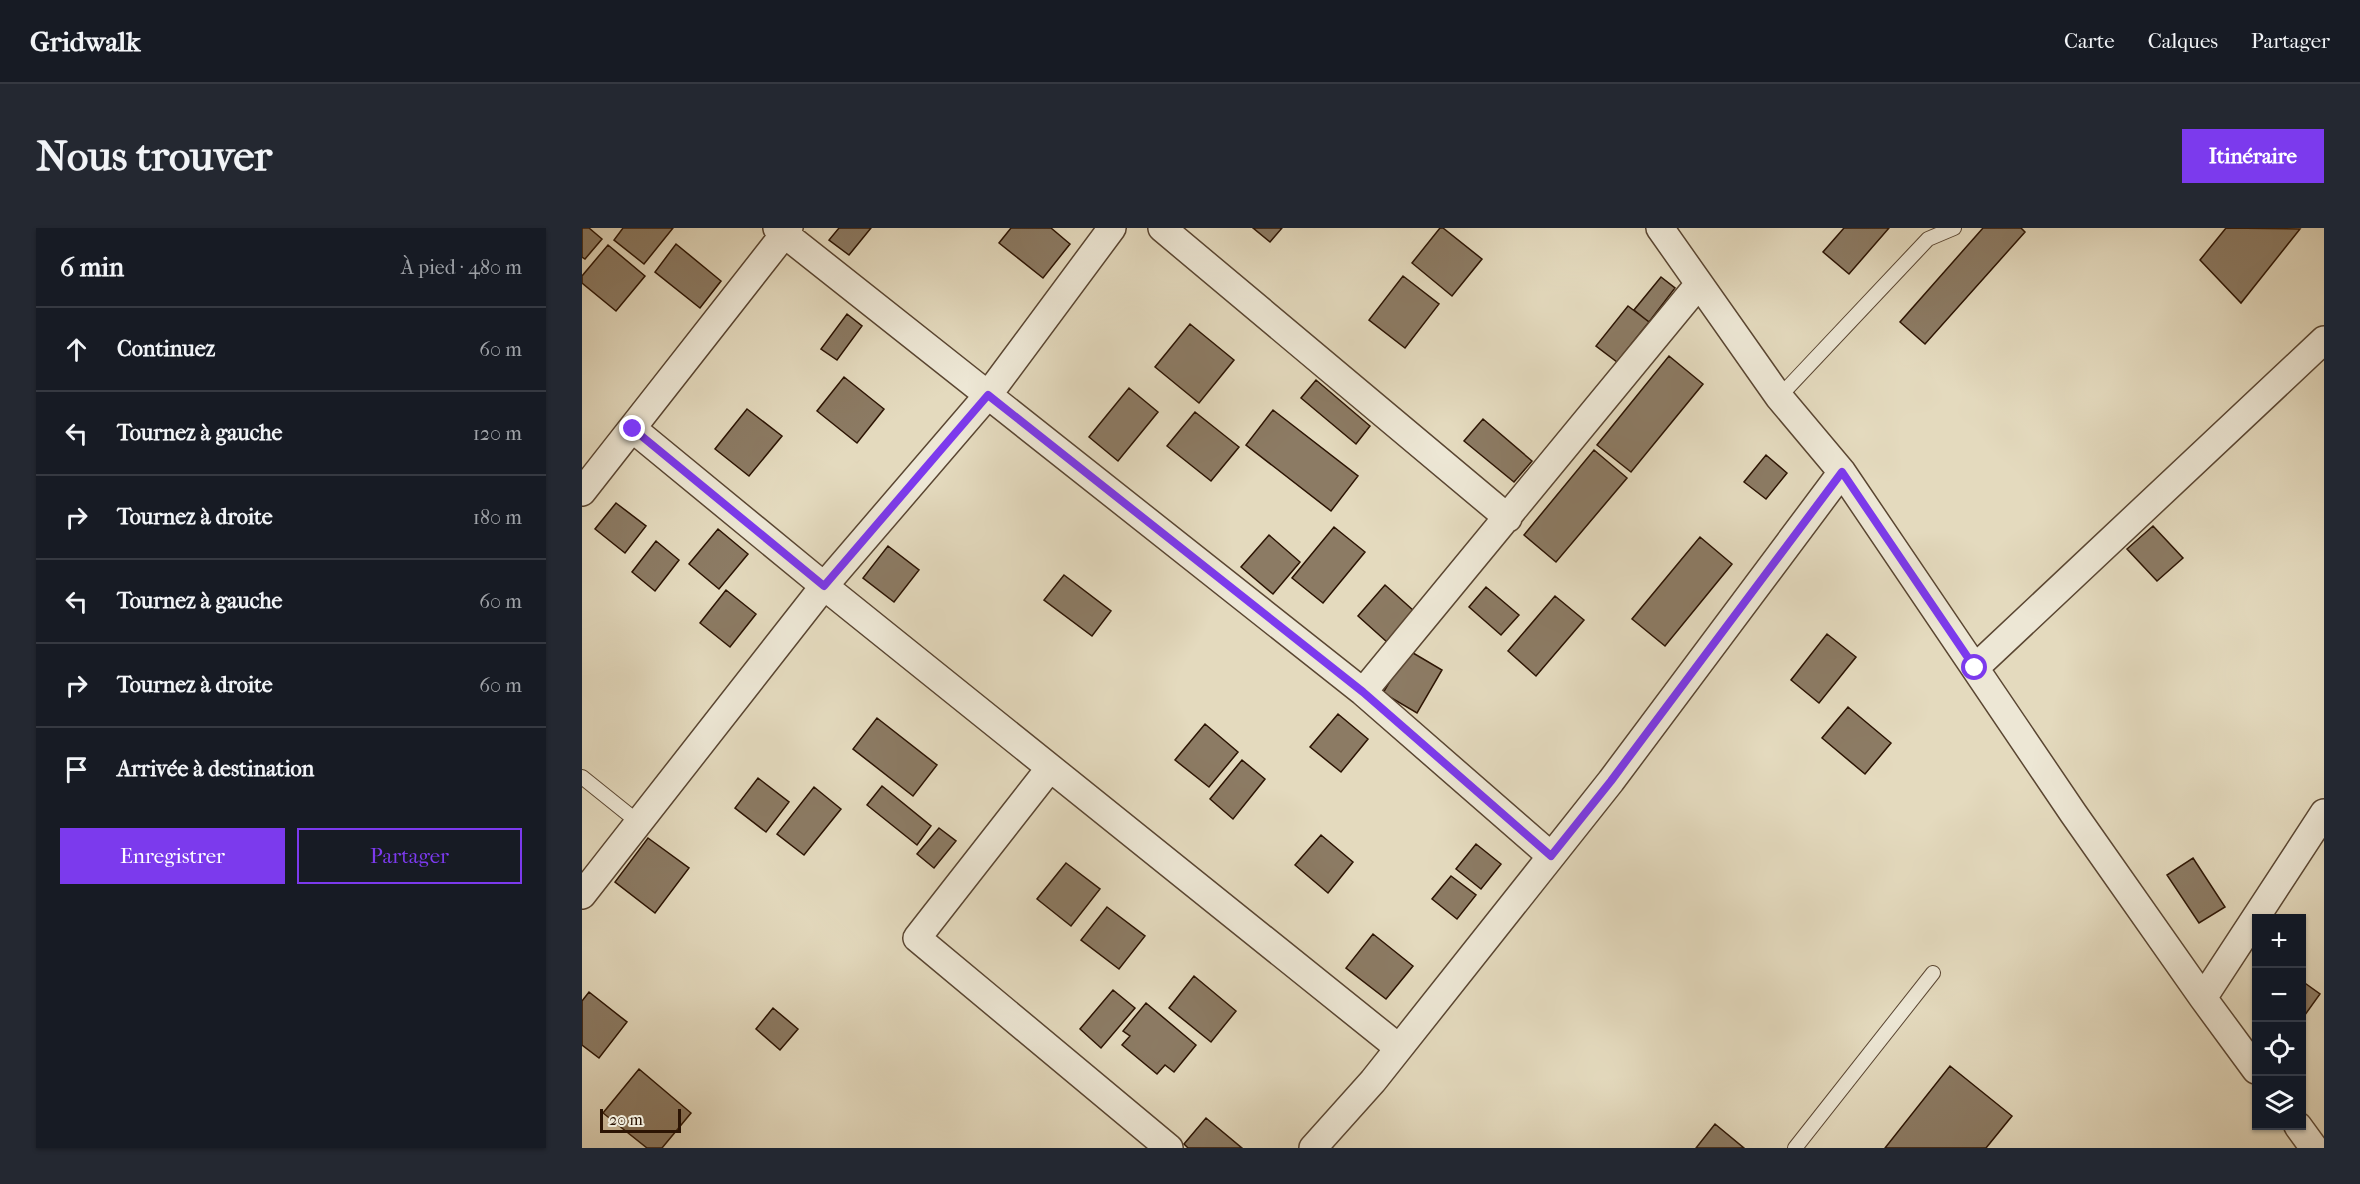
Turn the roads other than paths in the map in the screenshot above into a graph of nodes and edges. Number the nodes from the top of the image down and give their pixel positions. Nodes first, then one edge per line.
1 (1112, 228) edge
2 (1162, 228) edge
3 (1660, 228) edge
4 (1954, 228) edge
5 (784, 230) edge
6 (1699, 284) junction
7 (2324, 340) edge
8 (988, 395) junction
9 (1779, 397) junction
10 (633, 429) junction
11 (1842, 472) junction
12 (582, 492) edge
13 (1508, 518) junction
14 (824, 586) junction
15 (1975, 668) junction
16 (1363, 692) junction
17 (1050, 768) junction
18 (582, 777) edge
19 (2324, 813) edge
20 (638, 822) junction
21 (1551, 856) junction
22 (582, 895) edge
23 (1934, 973) dead end
24 (2202, 998) junction
25 (1399, 1048) junction
26 (2252, 1065) edge
27 (2301, 1130) edge
28 (1169, 1148) edge
29 (1313, 1148) edge
30 (1796, 1148) edge
31 (2314, 1148) edge

1 - 8 street
2 - 13 street
3 - 6 street
4 - 9 lane
5 - 8 street
5 - 10 street
6 - 9 street
6 - 13 street
7 - 15 street
8 - 14 street
8 - 16 street
9 - 11 street
10 - 12 street
10 - 14 street
11 - 15 street
11 - 21 street
13 - 16 street
14 - 17 street
14 - 20 street
15 - 24 street
16 - 21 street
17 - 25 street
17 - 28 street
18 - 20 lane
19 - 24 street
20 - 22 street
21 - 25 street
23 - 30 lane
24 - 26 street
25 - 29 street
27 - 31 street

